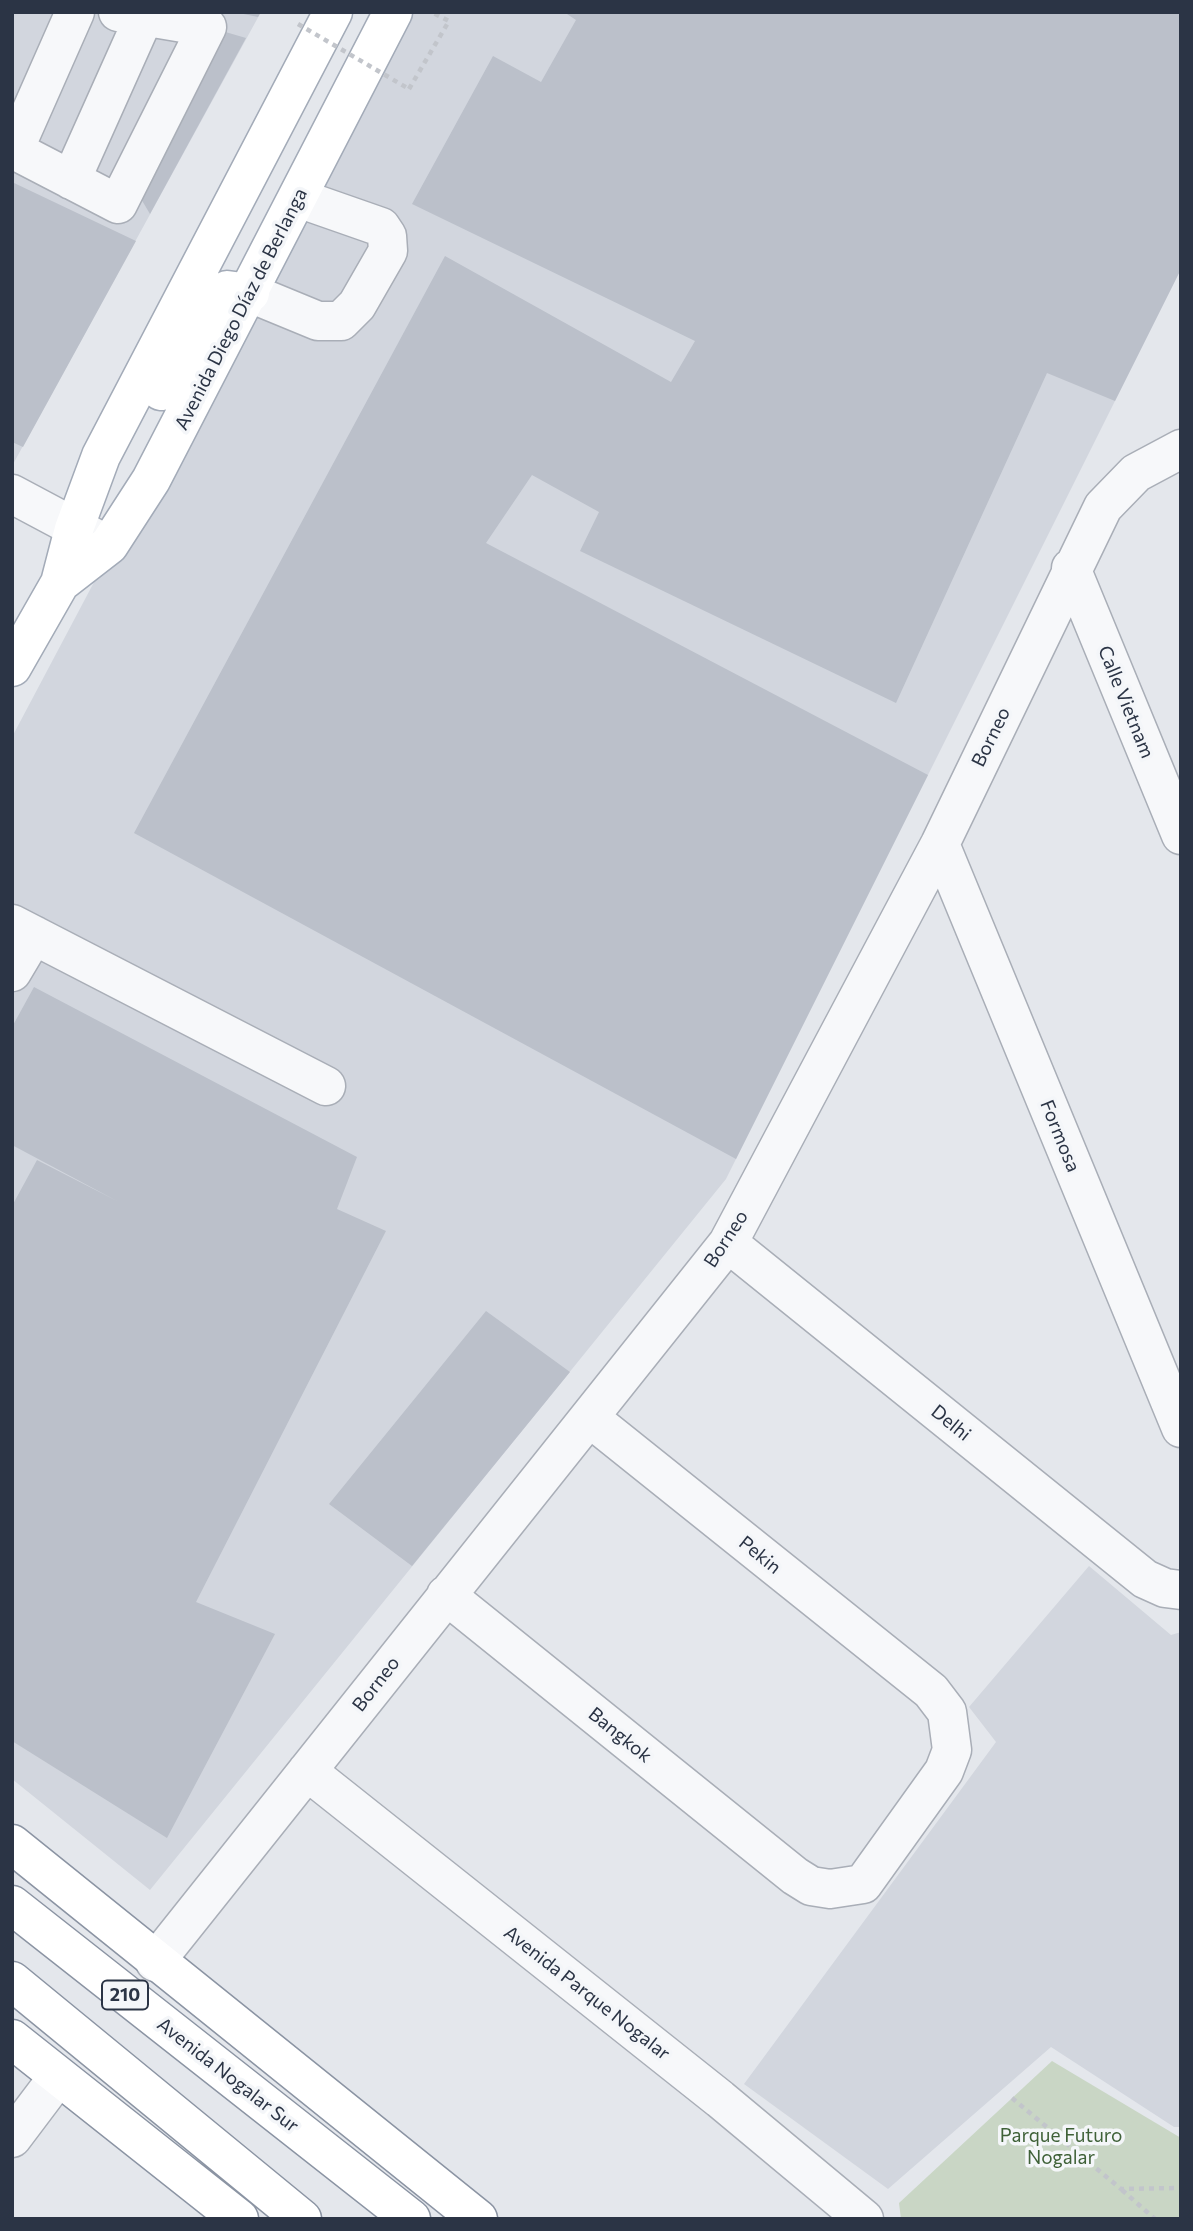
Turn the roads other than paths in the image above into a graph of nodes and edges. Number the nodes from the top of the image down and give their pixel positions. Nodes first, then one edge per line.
1 (75, 12) edge
2 (364, 12) edge
3 (393, 12) edge
4 (131, 14) edge
5 (316, 18) edge
6 (213, 20) edge
7 (286, 101) junction
8 (324, 148) junction
9 (13, 149) edge
10 (71, 180) junction
11 (298, 198) junction
12 (250, 293) junction
13 (1181, 449) edge
14 (101, 456) junction
15 (12, 494) edge
16 (74, 528) junction
17 (109, 545) junction
18 (1071, 568) junction
19 (60, 583) junction
20 (12, 667) edge
21 (1181, 835) edge
22 (940, 844) junction
23 (23, 929) edge
24 (12, 972) edge
25 (326, 1086) dead end
26 (728, 1243) junction
27 (590, 1418) junction
28 (1181, 1428) edge
29 (1181, 1590) edge
30 (446, 1595) junction
31 (307, 1771) junction
32 (12, 1843) edge
33 (795, 1876) joint
34 (12, 1905) edge
35 (155, 1962) junction
36 (12, 1981) edge
37 (12, 2039) edge
38 (58, 2077) junction
39 (12, 2138) edge
40 (239, 2219) edge
41 (302, 2219) edge
42 (411, 2219) edge
43 (478, 2219) edge
44 (864, 2219) edge

1 - 9 street
2 - 8 main road
3 - 8 main road, Avenida Diego Díaz de Berlanga
4 - 6 street
4 - 10 street
5 - 7 main road, Avenida Diego Díaz de Berlanga
6 - 10 street
7 - 11 main road
7 - 14 main road, Avenida Diego Díaz de Berlanga
8 - 11 main road, Avenida Diego Díaz de Berlanga
9 - 10 street
11 - 12 main road, Avenida Diego Díaz de Berlanga
11 - 12 street
12 - 14 main road
12 - 17 main road, Avenida Diego Díaz de Berlanga
13 - 18 street, Borneo
14 - 16 main road, Avenida Diego Díaz de Berlanga
15 - 16 street
16 - 17 street
16 - 19 main road, Avenida Diego Díaz de Berlanga
17 - 19 main road, Avenida Diego Díaz de Berlanga
18 - 21 street, Calle Vietnam
18 - 22 street, Borneo
19 - 20 main road, Avenida Diego Díaz de Berlanga
22 - 26 street, Borneo
22 - 28 street, Formosa
23 - 24 street
23 - 25 street
26 - 27 street, Borneo
26 - 29 street, Delhi
27 - 30 street, Borneo
27 - 33 street, Pekin
30 - 31 street, Borneo
30 - 33 street, Bangkok
31 - 35 street, Borneo
31 - 44 street, Avenida Parque Nogalar
32 - 35 main road
34 - 42 main road, Avenida Nogalar Sur / 210
35 - 43 main road
36 - 41 main road
37 - 38 main road
38 - 39 street
38 - 40 main road

